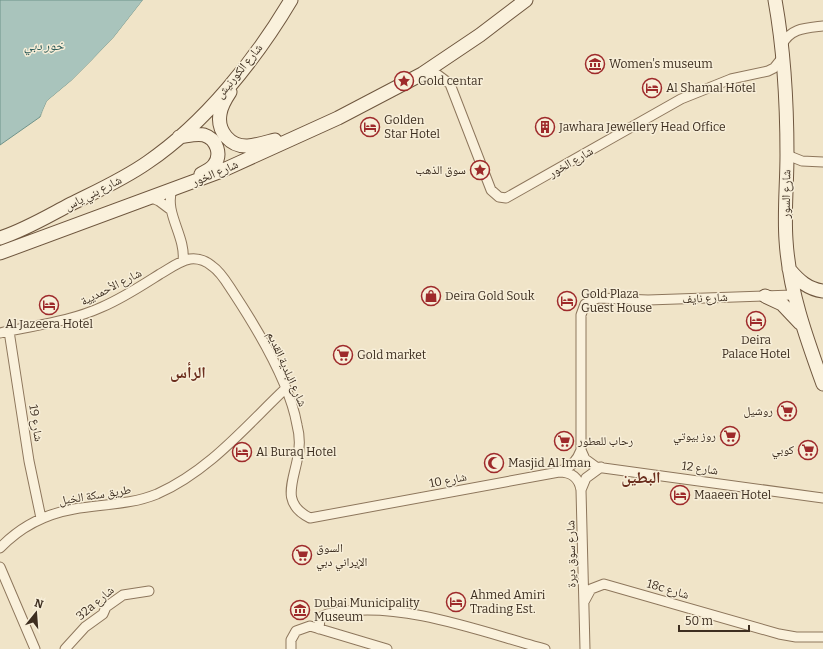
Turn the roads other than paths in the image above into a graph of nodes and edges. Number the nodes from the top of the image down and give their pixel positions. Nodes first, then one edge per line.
1 (291, 0) edge
2 (526, 0) edge
3 (775, 0) edge
4 (823, 26) edge
5 (782, 45) junction
6 (782, 58) junction
7 (244, 67) junction
8 (422, 74) junction
9 (306, 132) junction
10 (179, 137) junction
11 (787, 155) junction
12 (823, 162) edge
13 (177, 188) junction
14 (152, 198) junction
15 (171, 210) junction
16 (0, 238) edge
17 (184, 247) junction
18 (0, 253) edge
19 (198, 260) junction
20 (182, 261) junction
21 (789, 269) junction
22 (823, 291) edge
23 (794, 295) junction
24 (764, 296) junction
25 (802, 326) junction
26 (4, 332) edge
27 (823, 384) edge
28 (286, 389) junction
29 (581, 450) junction
30 (601, 467) junction
31 (559, 472) junction
32 (581, 490) junction
33 (823, 498) edge
34 (41, 518) junction
35 (310, 518) joint
36 (0, 548) edge
37 (0, 567) edge
38 (149, 591) dead end
39 (584, 602) junction
40 (319, 629) junction
41 (823, 637) edge
42 (35, 649) edge
43 (64, 649) edge
44 (291, 649) edge
45 (387, 649) edge
46 (545, 649) edge
47 (585, 649) edge

1 - 7 main road, شارع الكورنيش
2 - 8 main road, شارع الخور
3 - 5 main road, شارع السور
4 - 5 street
5 - 6 main road, شارع السور
6 - 8 street, شارع الخور
6 - 11 main road, شارع السور
7 - 9 main road
7 - 10 main road, شارع الكورنيش
8 - 9 main road, شارع الخور
9 - 13 main road, شارع الخور
10 - 13 main road
10 - 16 main road, شارع بني ياس
11 - 12 street
11 - 21 main road, شارع السور
13 - 14 main road, شارع الخور
13 - 15 street
14 - 15 street
14 - 18 main road, شارع الخور
15 - 17 street
17 - 19 street, شارع البلدية القديم
17 - 20 street
19 - 20 street
19 - 28 street, شارع البلدية القديم
20 - 26 street, شارع الأحمديية
21 - 22 main road
21 - 23 main road, شارع السور
22 - 23 main road, شارع نايف
23 - 24 street, شارع نايف
23 - 25 main road, شارع السور
24 - 25 main road
24 - 29 street, شارع نايف
25 - 27 main road, شارع السور
26 - 34 street, شارع 19
28 - 34 street, طريق سكة الخيل
28 - 35 street, شارع البلدية القديم
29 - 30 street, شارع 12
29 - 31 street
30 - 32 street
30 - 33 street, شارع 12
31 - 32 street
31 - 35 street, شارع 10
32 - 39 street, شارع سوق ديرة
34 - 36 street, طريق سكة الخيل
37 - 42 street
38 - 43 street, 32a شارع
39 - 41 street, 18c شارع
39 - 47 street, شارع سوق ديرة
40 - 44 street
40 - 45 street
40 - 46 street

